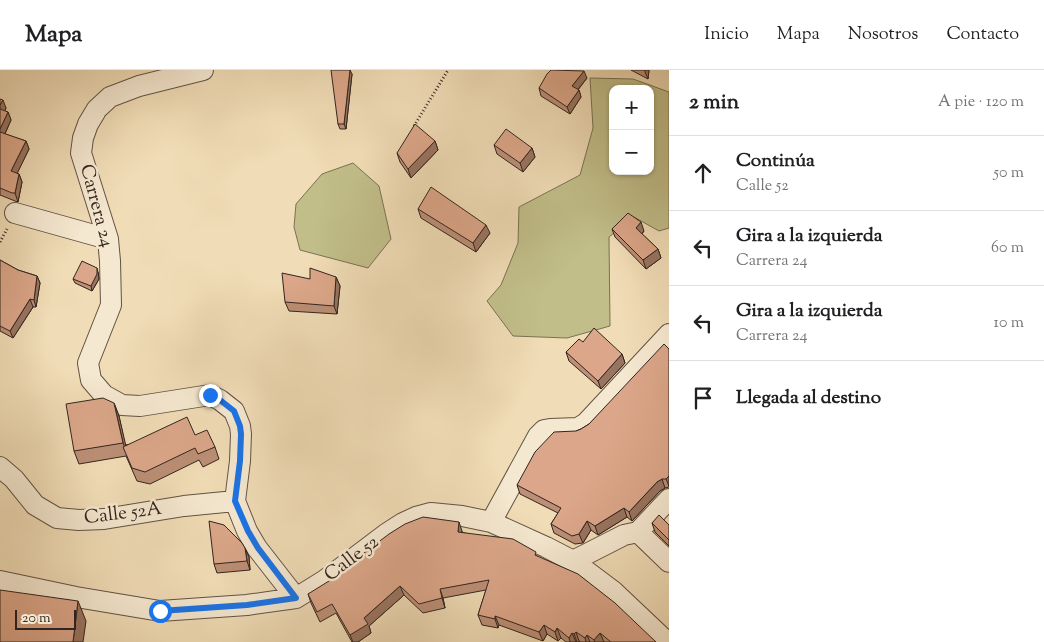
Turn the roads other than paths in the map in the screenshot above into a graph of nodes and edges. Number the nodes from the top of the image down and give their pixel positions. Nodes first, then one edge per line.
1 (203, 70) edge
2 (15, 213) dead end
3 (108, 239) junction
4 (669, 334) edge
5 (0, 467) edge
6 (669, 499) edge
7 (235, 501) junction
8 (491, 522) junction
9 (638, 532) junction
10 (574, 561) junction
11 (669, 562) edge
12 (0, 581) edge
13 (296, 598) junction
14 (667, 642) edge

1 - 3 street, Carrera 24
2 - 3 street
3 - 7 street, Carrera 24
4 - 8 street
5 - 7 street, Calle 52A
6 - 9 street
7 - 13 street
8 - 10 street, Calle 52
8 - 13 street, Calle 52
9 - 10 street
9 - 11 street
10 - 14 street, Calle 52
12 - 13 street, Calle 52

